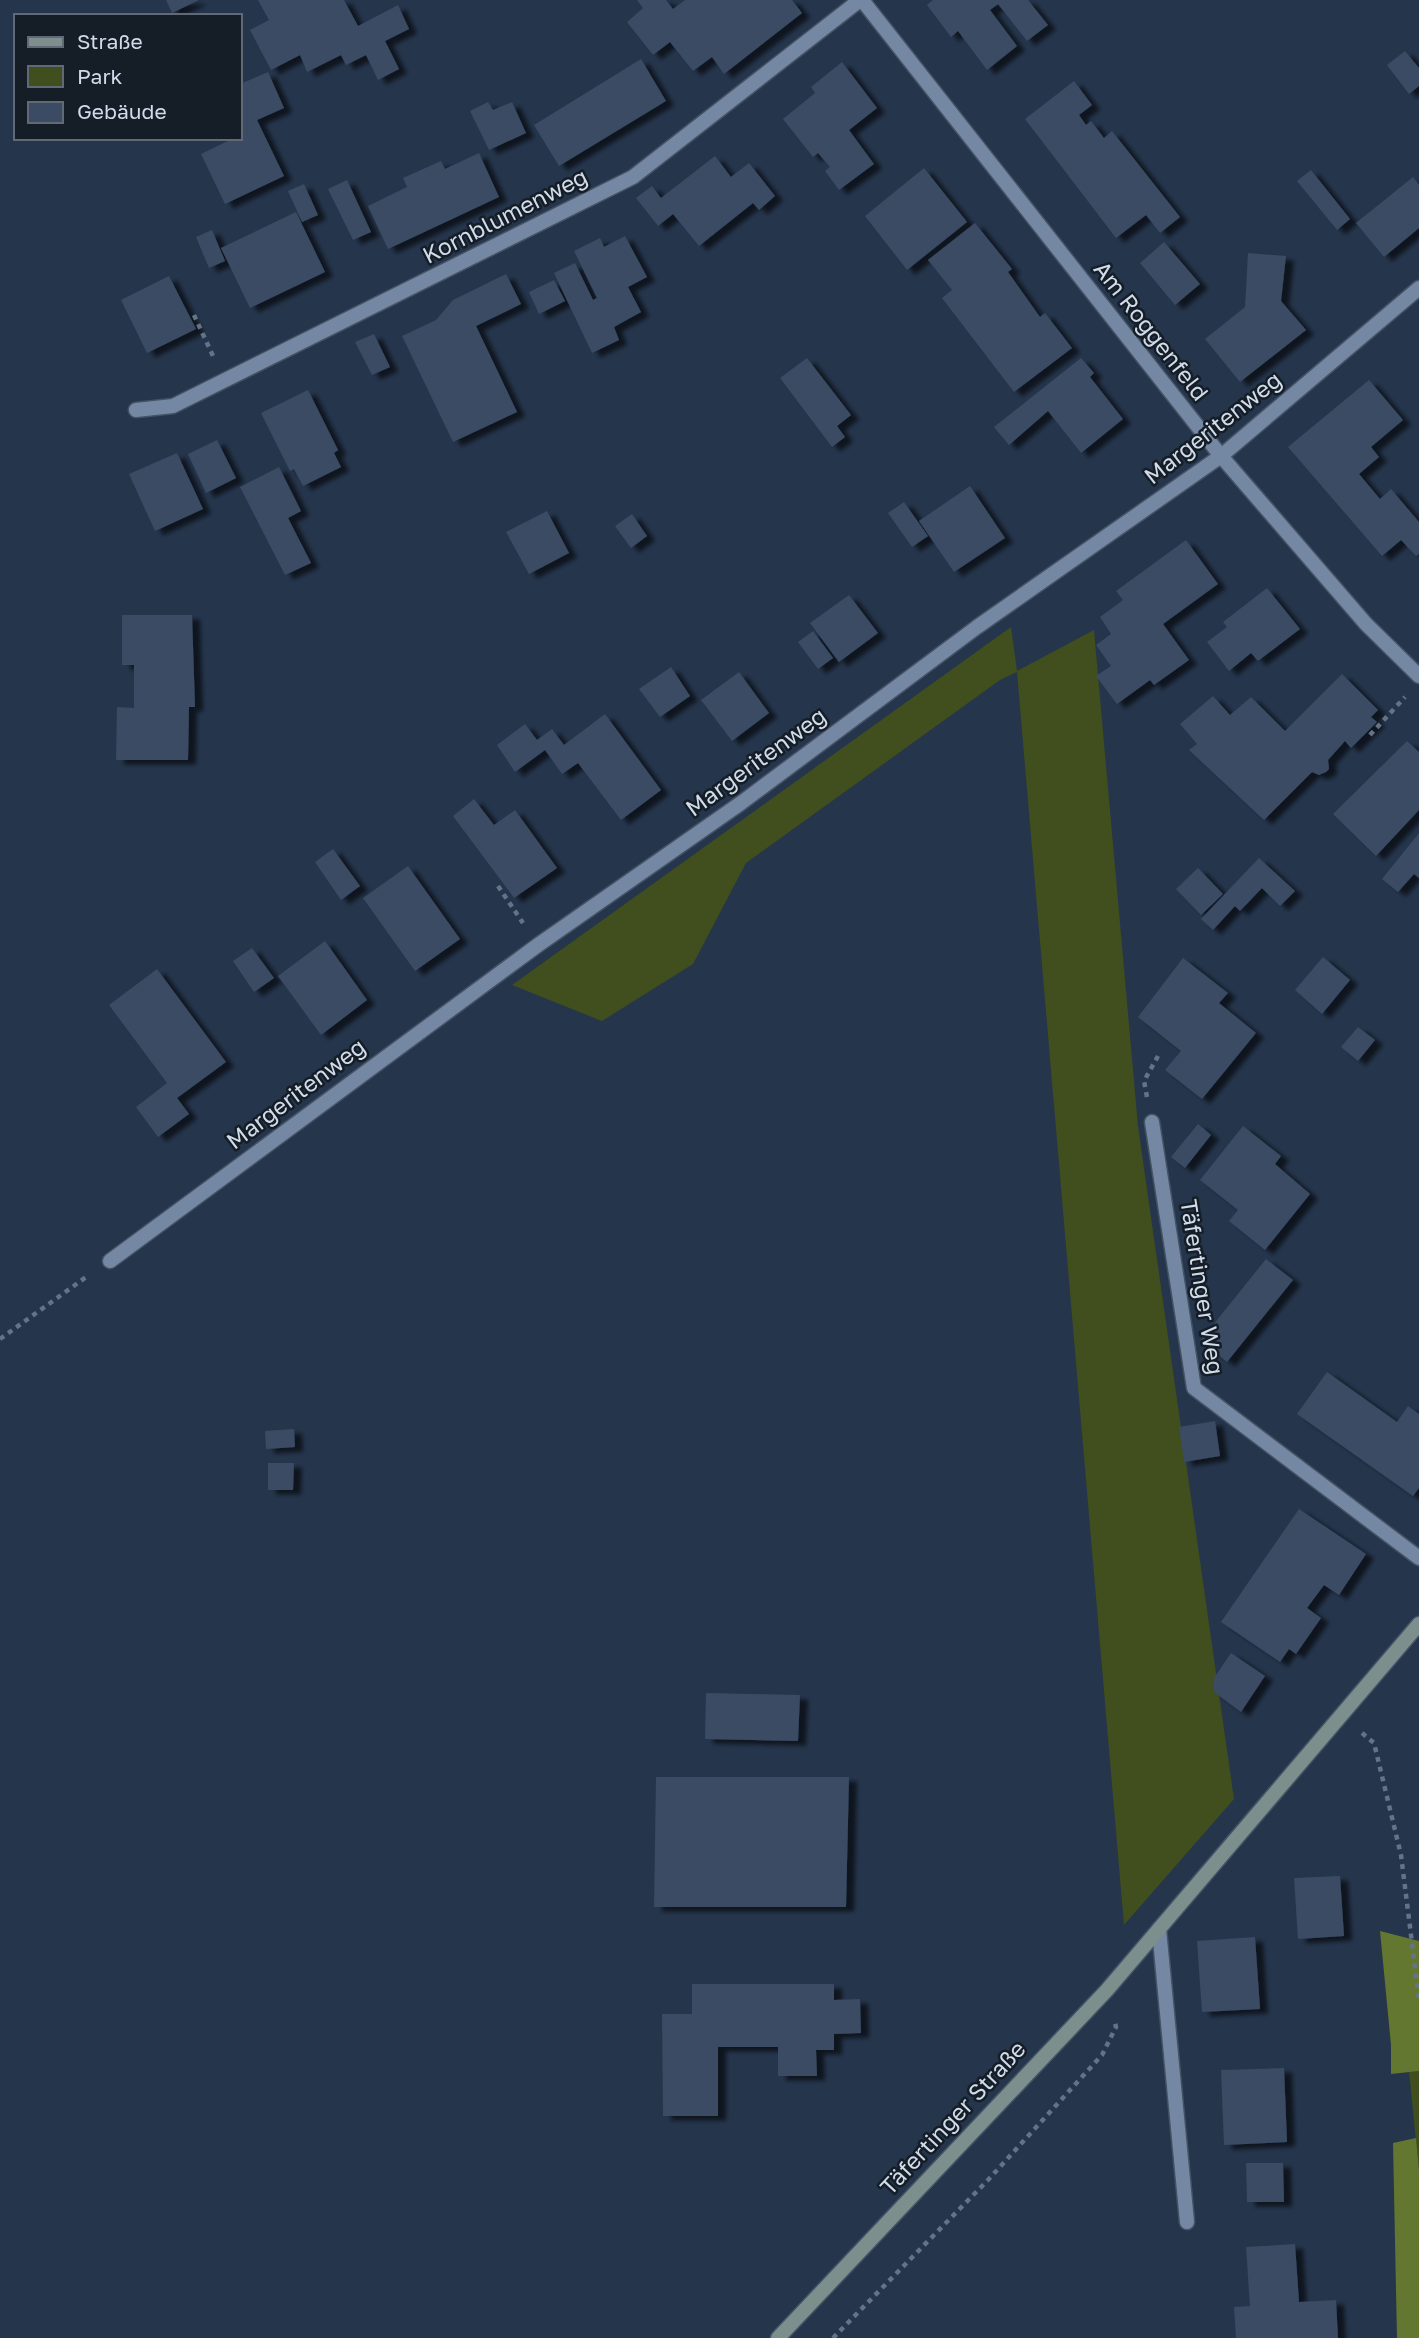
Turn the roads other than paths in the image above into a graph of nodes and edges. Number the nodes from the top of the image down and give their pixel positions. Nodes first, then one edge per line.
1 (861, 0) edge
2 (1419, 288) edge
3 (136, 410) dead end
4 (1221, 456) junction
5 (1419, 676) edge
6 (1152, 1122) road end
7 (110, 1261) road end
8 (1419, 1558) edge
9 (1419, 1624) edge
10 (1159, 1929) junction
11 (1187, 2222) dead end
12 (778, 2338) edge

1 - 3 street, Kornblumenweg
1 - 4 street, Am Roggenfeld
2 - 4 street, Margeritenweg
4 - 5 street, Am Roggenfeld
4 - 7 street, Margeritenweg
6 - 8 street, Täfertinger Weg
9 - 10 street, Täfertinger Straße
10 - 11 street
10 - 12 street, Täfertinger Straße

